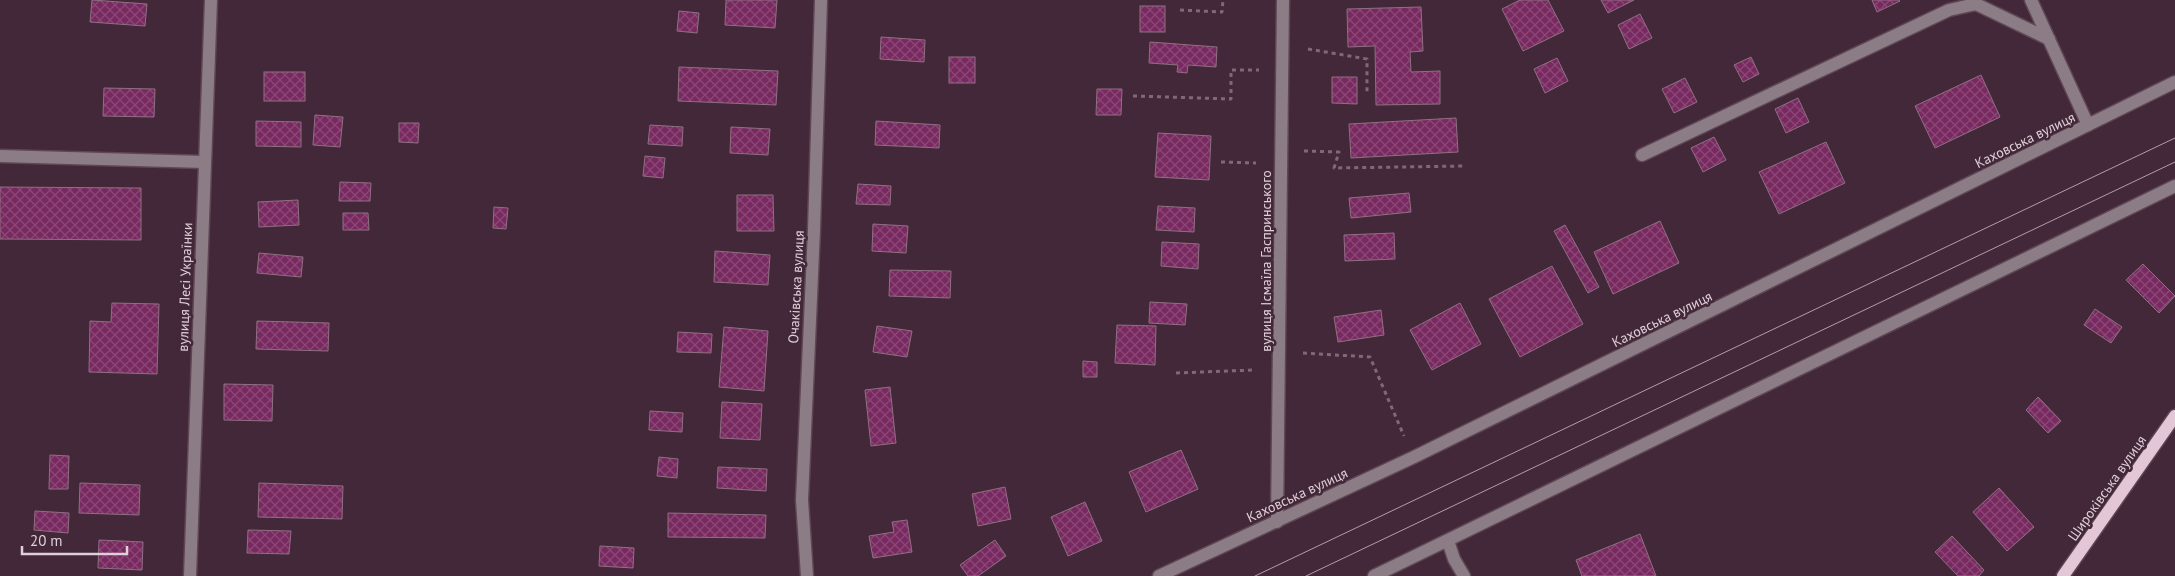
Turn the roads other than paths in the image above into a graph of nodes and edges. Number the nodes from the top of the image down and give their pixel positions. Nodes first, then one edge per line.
1 (211, 0) edge
2 (821, 0) edge
3 (1283, 0) edge
4 (2031, 0) edge
5 (2049, 39) junction
6 (2175, 82) edge
7 (2088, 125) junction
8 (1642, 155) dead end
9 (0, 156) edge
10 (204, 162) junction
11 (2175, 186) edge
12 (2175, 416) edge
13 (1276, 522) junction
14 (1448, 541) junction
15 (190, 576) edge
16 (807, 576) edge
17 (1159, 576) edge
18 (1374, 576) edge
19 (1464, 576) edge
20 (2063, 576) edge

1 - 10 street, вулиця Лесі Українки
2 - 16 street, Очаківська вулиця
3 - 13 street, вулиця Ісмаїла Гаспринського
4 - 5 street
5 - 7 street
5 - 8 street
6 - 7 street, Каховська вулиця
7 - 13 street, Каховська вулиця
9 - 10 street
10 - 15 street, вулиця Лесі Українки
11 - 14 street
12 - 20 main road, Широківська вулиця
13 - 17 street, Каховська вулиця
14 - 18 street
14 - 19 street

